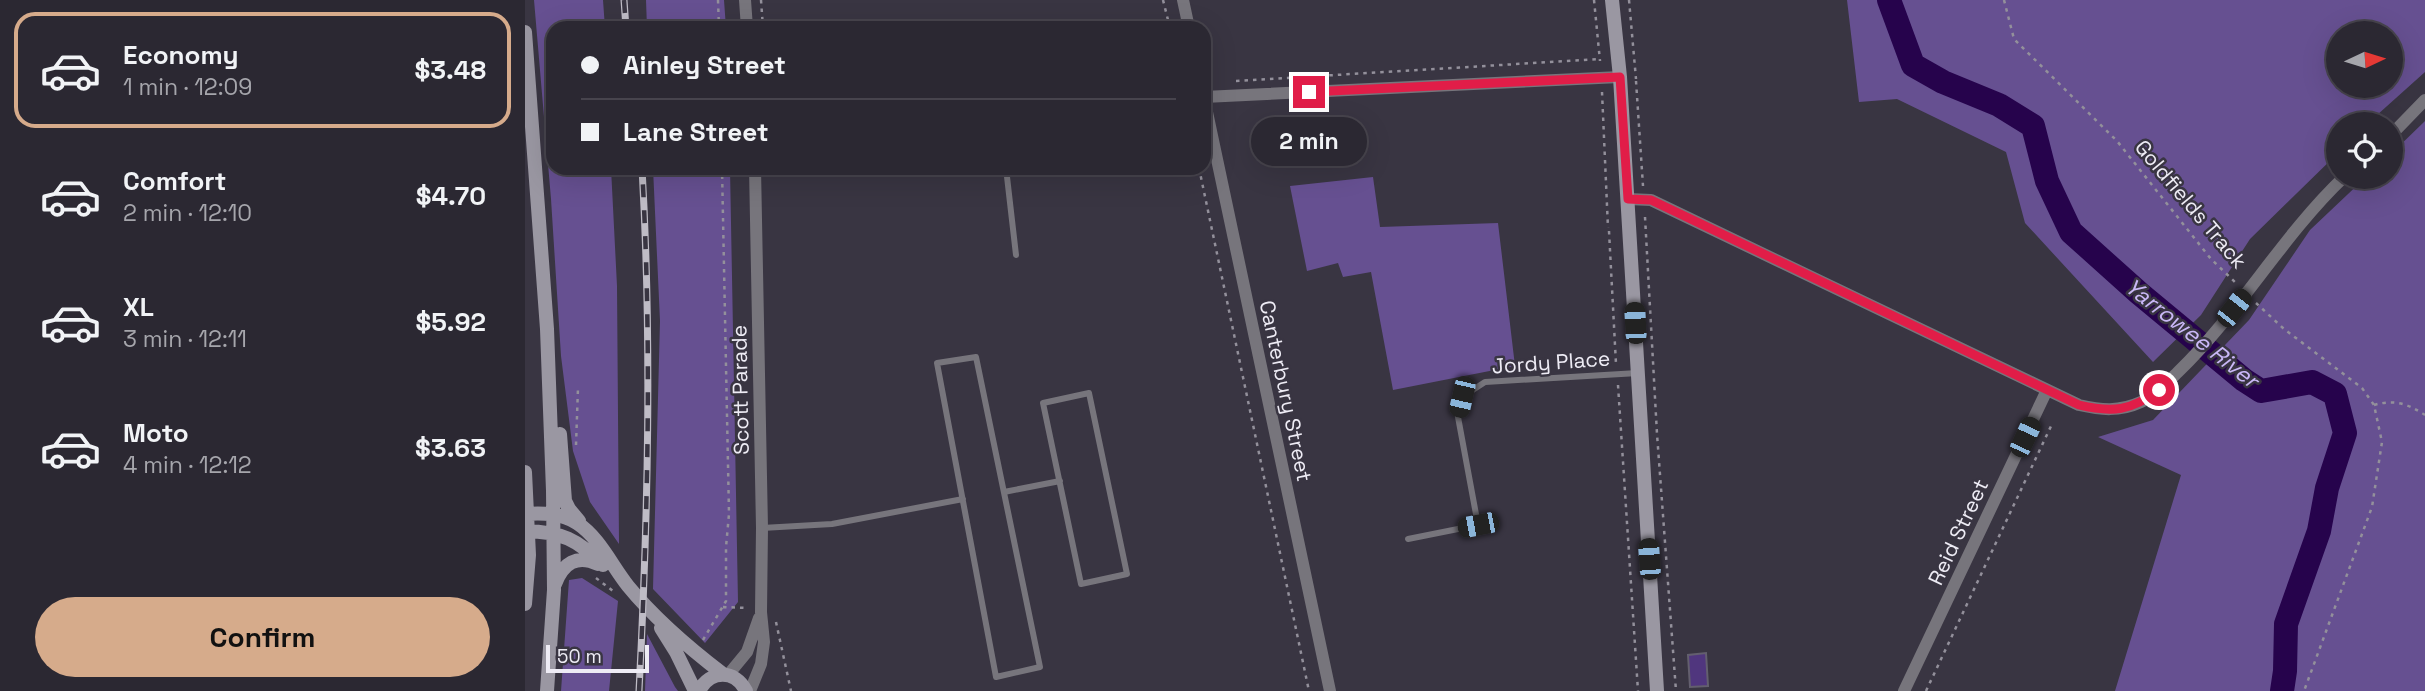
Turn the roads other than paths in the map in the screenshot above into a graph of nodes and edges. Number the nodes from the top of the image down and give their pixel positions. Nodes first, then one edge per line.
1 (745, 0) edge
2 (1183, 0) edge
3 (1612, 0) edge
4 (746, 21) edge
5 (1188, 21) edge
6 (525, 32) edge
7 (1620, 77) junction
8 (1211, 98) edge
9 (2425, 100) edge
10 (2403, 123) edge
11 (1211, 131) edge
12 (755, 175) edge
13 (1007, 175) edge
14 (2333, 189) edge
15 (1628, 199) junction
16 (1016, 255) dead end
17 (547, 329) junction
18 (1638, 373) junction
19 (2047, 390) junction
20 (525, 472) edge
21 (1060, 481) junction
22 (525, 489) edge
23 (1004, 492) junction
24 (963, 499) junction
25 (526, 514) edge
26 (554, 514) junction
27 (762, 528) junction
28 (527, 531) edge
29 (554, 533) junction
30 (593, 538) junction
31 (1408, 539) dead end
32 (599, 572) junction
33 (621, 589) junction
34 (554, 590) junction
35 (525, 604) edge
36 (651, 611) junction
37 (761, 612) junction
38 (725, 674) junction
39 (547, 691) edge
40 (697, 691) edge
41 (748, 691) edge
42 (1330, 691) edge
43 (1657, 691) edge
44 (1904, 691) edge

1 - 4 street
2 - 5 street
3 - 7 main road
6 - 17 main road
7 - 8 street
7 - 15 main road
9 - 10 street
11 - 42 street, Canterbury Street
12 - 27 street, Scott Parade
13 - 16 lane
14 - 19 street
15 - 18 main road
15 - 19 street
17 - 26 main road
17 - 30 main road
18 - 31 lane, Jordy Place
18 - 43 main road
19 - 44 street, Reid Street
20 - 22 main road
21 - 21 lane
21 - 23 lane
22 - 25 main road
23 - 24 lane
23 - 24 lane
24 - 27 lane
25 - 26 main road
25 - 28 main road
26 - 29 main road
26 - 30 main road
27 - 37 street, Scott Parade
28 - 29 main road
28 - 35 main road
29 - 32 main road
29 - 34 main road
30 - 33 main road
32 - 33 main road
32 - 34 main road
33 - 36 main road
34 - 39 main road
36 - 38 main road
36 - 40 main road
37 - 38 street, Scott Parade
37 - 41 street, Scott Parade
38 - 40 main road
38 - 41 main road

